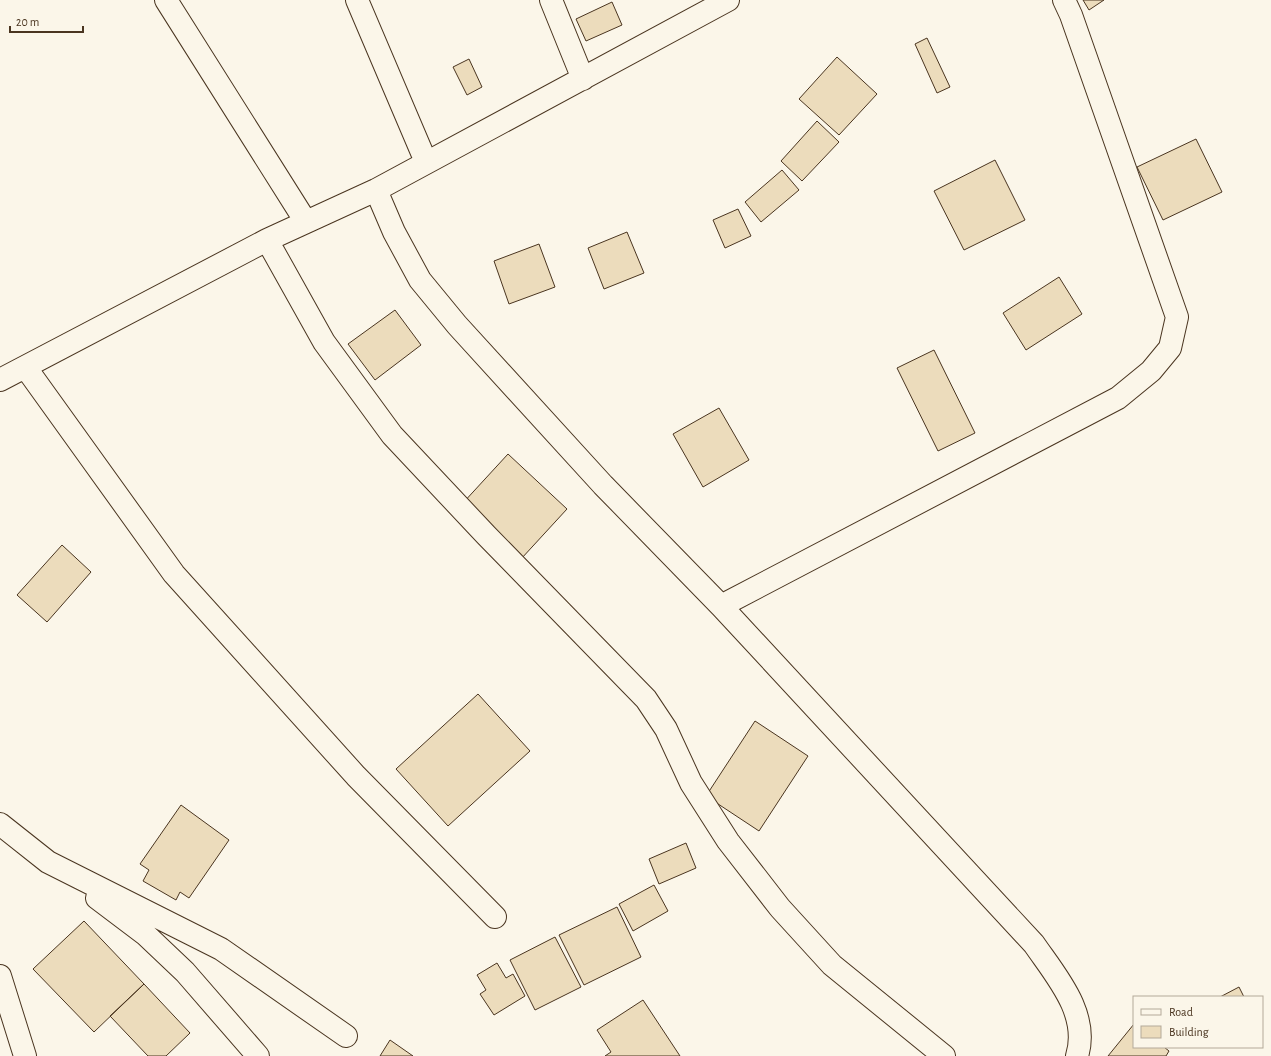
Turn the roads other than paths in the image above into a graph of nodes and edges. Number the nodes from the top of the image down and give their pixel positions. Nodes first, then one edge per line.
1 (166, 0) edge
2 (357, 0) edge
3 (551, 0) edge
4 (728, 0) edge
5 (1064, 0) edge
6 (583, 79) junction
7 (426, 162) junction
8 (376, 190) junction
9 (306, 222) junction
10 (267, 240) junction
11 (26, 368) junction
12 (0, 380) edge
13 (721, 606) junction
14 (0, 824) edge
15 (48, 862) junction
16 (495, 917) dead end
17 (0, 976) edge
18 (346, 1036) dead end
19 (26, 1056) edge
20 (258, 1056) edge
21 (944, 1056) edge
22 (1077, 1056) edge

1 - 9 street
2 - 7 street
3 - 6 street
4 - 6 street
5 - 13 street
6 - 7 street
7 - 8 street
8 - 9 street
8 - 13 street
9 - 10 street
10 - 11 street
10 - 21 street
11 - 12 street
11 - 16 street
13 - 22 street
14 - 15 street
15 - 18 street
15 - 20 street
17 - 19 street

